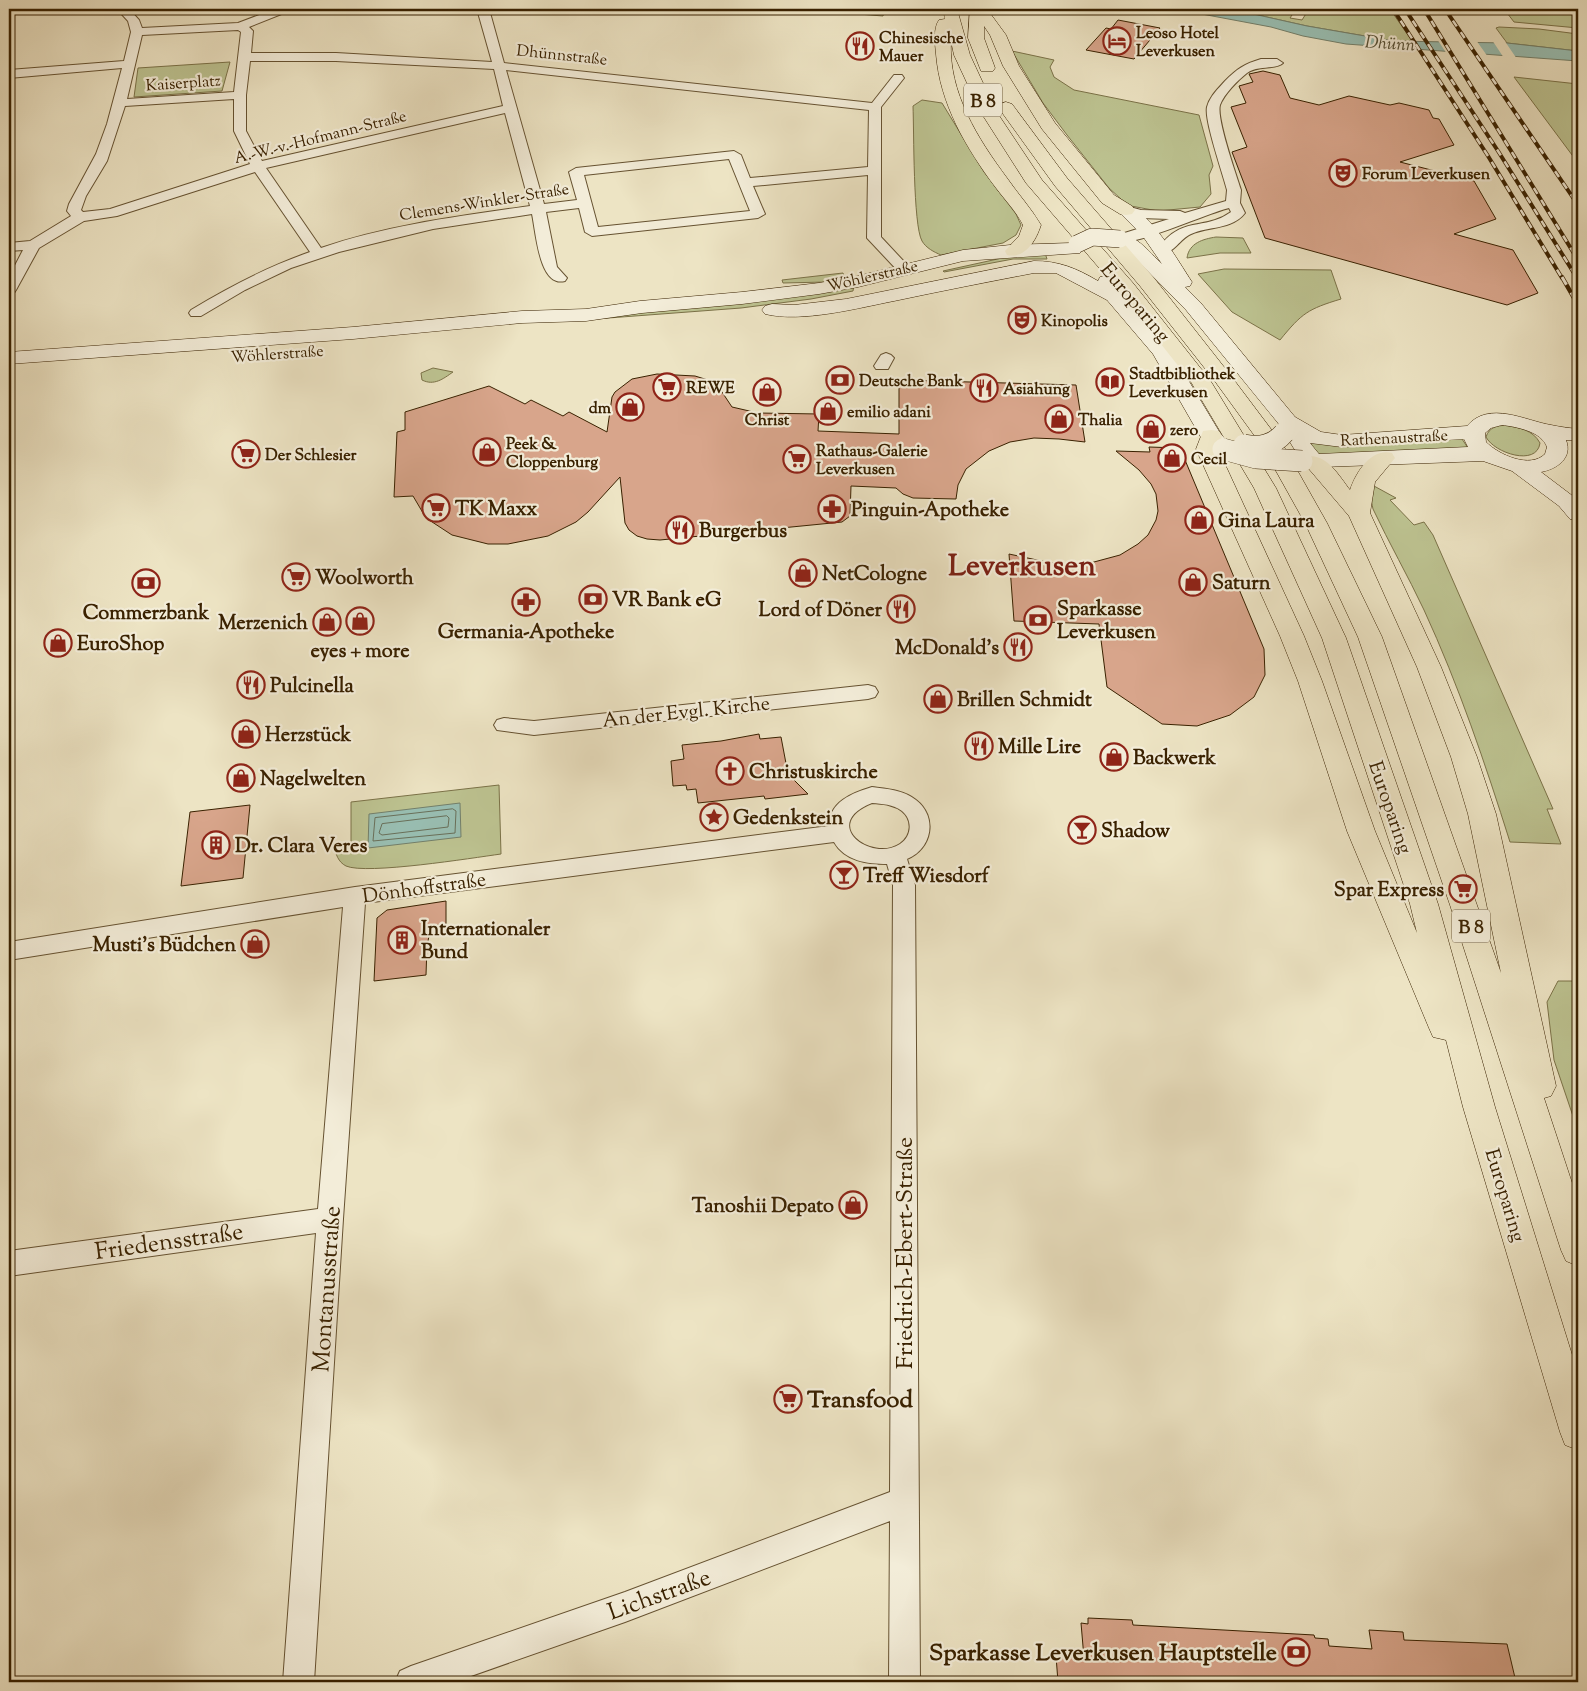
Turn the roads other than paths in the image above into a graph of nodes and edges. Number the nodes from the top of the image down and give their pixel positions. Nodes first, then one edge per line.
1 (122, 9) edge
2 (285, 9) edge
3 (483, 9) edge
4 (945, 9) edge
5 (950, 9) edge
6 (979, 9) edge
7 (240, 26) junction
8 (137, 32) junction
9 (244, 57) junction
10 (1277, 63) dead end
11 (129, 64) junction
12 (499, 66) junction
13 (9, 74) edge
14 (898, 78) dead end
15 (240, 95) junction
16 (120, 103) junction
17 (875, 107) junction
18 (511, 108) junction
19 (258, 166) junction
20 (874, 170) junction
21 (746, 183) junction
22 (584, 203) junction
23 (1233, 203) junction
24 (538, 209) junction
25 (1025, 211) junction
26 (1200, 213) junction
27 (80, 217) junction
28 (1121, 225) junction
29 (1149, 231) junction
30 (33, 245) junction
31 (9, 247) edge
32 (1075, 247) junction
33 (1014, 250) junction
34 (1164, 250) junction
35 (318, 254) junction
36 (560, 278) dead end
37 (896, 283) junction
38 (9, 290) edge
39 (1114, 296) junction
40 (1193, 306) junction
41 (196, 313) dead end
42 (9, 358) edge
43 (9, 372) edge
44 (1262, 390) junction
45 (1286, 427) junction
46 (1545, 431) junction
47 (1474, 432) junction
48 (1578, 435) edge
49 (1400, 437) junction
50 (1217, 442) junction
51 (1486, 454) junction
52 (1563, 456) edge
53 (1384, 458) junction
54 (1308, 461) junction
55 (1520, 467) junction
56 (1573, 508) edge
57 (1359, 512) junction
58 (868, 692) dead end
59 (504, 725) dead end
60 (840, 833) junction
61 (896, 856) junction
62 (355, 896) junction
63 (9, 951) edge
64 (1479, 1107) junction
65 (1567, 1217) junction
66 (330, 1219) junction
67 (1578, 1250) edge
68 (9, 1263) edge
69 (1578, 1432) edge
70 (906, 1502) junction
71 (298, 1682) edge
72 (411, 1682) edge
73 (904, 1682) edge

1 - 8 street
2 - 7 street
3 - 12 street
4 - 25 highway
5 - 64 highway, Europaring / B 8
6 - 28 highway
6 - 65 highway, Europaring / B 8
7 - 8 street
7 - 9 street, Kaiserplatz
8 - 11 street, Kaiserplatz
9 - 12 street, Dhünnstraße
9 - 15 street, Kaiserplatz
10 - 23 street
11 - 13 street
11 - 16 street, Kaiserplatz
12 - 17 street, Dhünnstraße
12 - 18 street
14 - 17 street
15 - 16 street, Kaiserplatz
15 - 19 street
16 - 27 street
17 - 20 street
18 - 19 street, A.-W.-v.-Hofmann-Straße
18 - 24 street
19 - 27 street, A.-W.-v.-Hofmann-Straße
19 - 35 street
20 - 21 street
20 - 37 street
21 - 22 street, Clemens-Winkler-Straße
21 - 22 street, Clemens-Winkler-Straße
22 - 24 street, Clemens-Winkler-Straße
23 - 26 street
23 - 34 street
24 - 35 street, Clemens-Winkler-Straße
24 - 36 street
25 - 32 highway
25 - 33 highway
26 - 28 street
26 - 29 street
27 - 30 street
28 - 29 main road, Europaring
28 - 29 street
28 - 32 main road, Europaring, bridge
28 - 40 main road, Europaring
29 - 34 main road, Europaring
30 - 31 street
30 - 38 street
32 - 33 main road
32 - 39 main road, Europaring
33 - 37 main road
34 - 40 main road, Europaring
35 - 41 street, Clemens-Winkler-Straße
37 - 39 main road, Wöhlerstraße
37 - 42 main road, Wöhlerstraße
37 - 43 main road, Wöhlerstraße
39 - 50 main road, Europaring
40 - 44 main road, Europaring
44 - 45 main road, Europaring
44 - 49 main road
45 - 49 main road, Rathenaustraße
45 - 50 main road, bridge
45 - 54 main road, Europaring
46 - 47 main road
46 - 48 main road
46 - 52 main road
47 - 49 main road, Rathenaustraße
47 - 51 main road
50 - 54 main road, Rathenaustraße, bridge
50 - 64 highway
51 - 53 main road, Rathenaustraße
51 - 55 main road
52 - 55 main road
52 - 56 main road
53 - 54 main road, Rathenaustraße
53 - 57 highway
54 - 57 highway
55 - 56 main road
57 - 65 highway
58 - 59 street, An der Evgl. Kirche
60 - 61 street
60 - 61 street
60 - 62 street, Dönhoffstraße
61 - 70 street, Friedrich-Ebert-Straße
62 - 63 street, Dönhoffstraße
62 - 66 street, Montanusstraße
64 - 69 highway, Europaring / B 8
65 - 67 highway, Europaring / B 8
66 - 68 street, Friedensstraße
66 - 71 street, Montanusstraße
70 - 72 street, Lichstraße
70 - 73 street, Friedrich-Ebert-Straße

